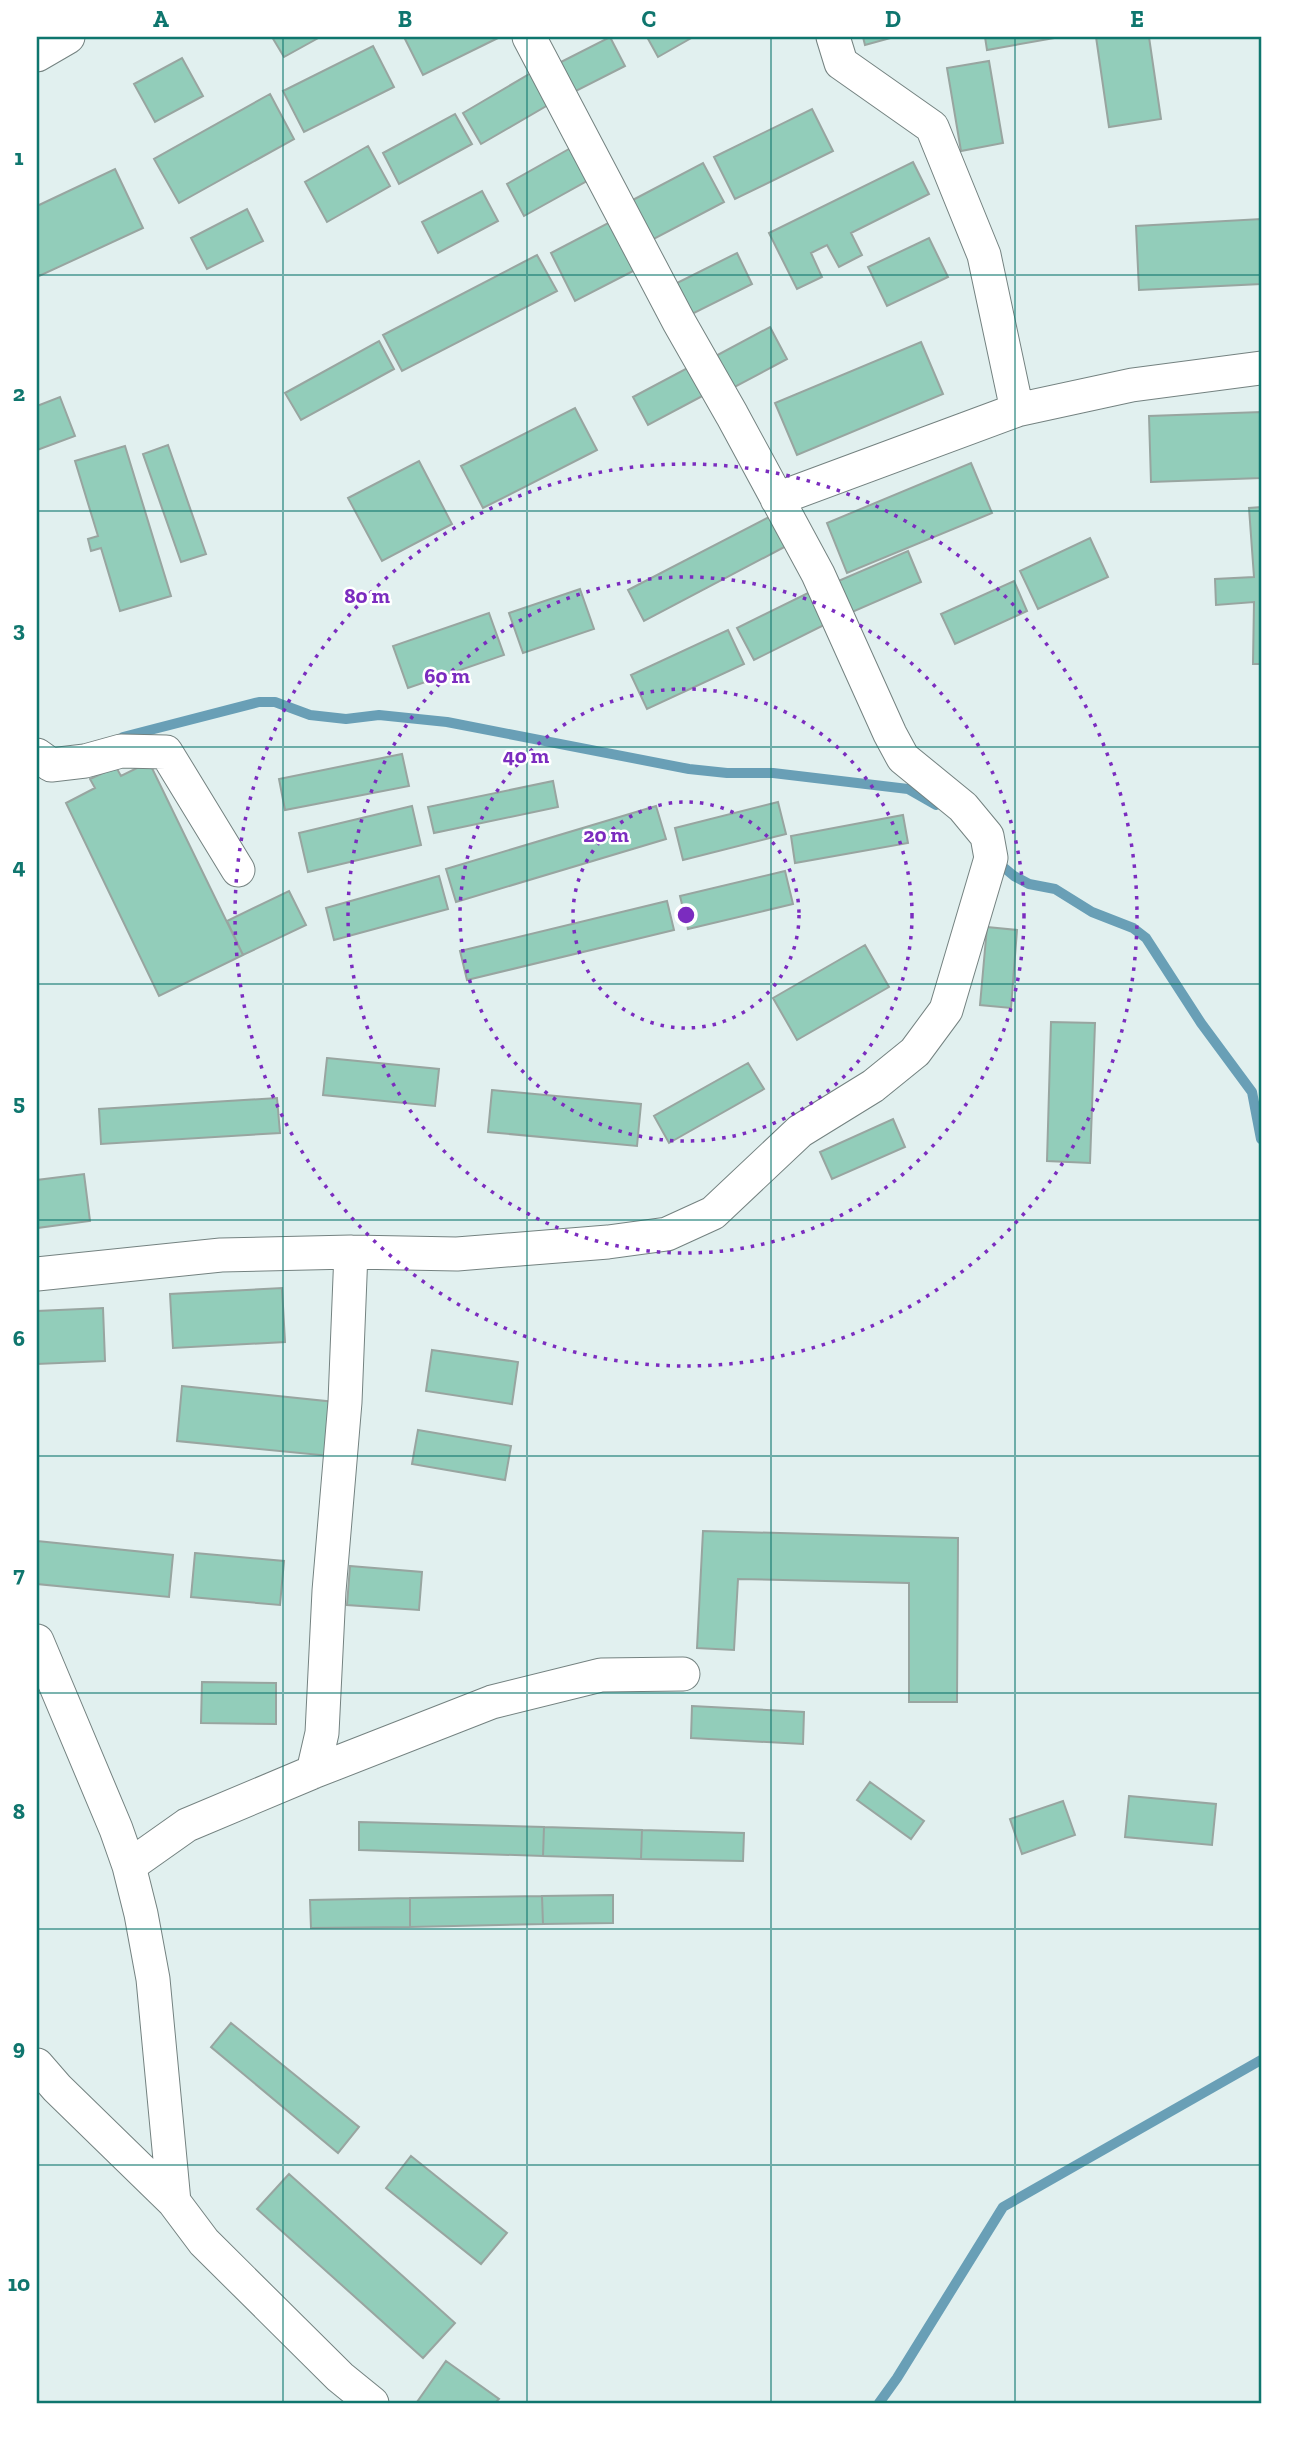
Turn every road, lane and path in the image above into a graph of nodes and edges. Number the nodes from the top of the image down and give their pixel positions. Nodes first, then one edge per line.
1 (68, 37) edge
2 (529, 37) edge
3 (832, 37) edge
4 (37, 55) edge
5 (1261, 368) edge
6 (1017, 410) junction
7 (777, 499) junction
8 (37, 755) edge
9 (238, 870) dead end
10 (351, 1252) junction
11 (37, 1274) edge
12 (37, 1641) edge
13 (683, 1674) dead end
14 (313, 1772) junction
15 (129, 1866) junction
16 (37, 2065) edge
17 (174, 2202) junction
18 (372, 2403) edge

1 - 4 street
2 - 7 street
3 - 6 street
5 - 6 street
6 - 7 street
7 - 10 street
8 - 9 street
10 - 11 street
10 - 14 street
12 - 15 street
13 - 14 street
14 - 15 street
15 - 17 street
16 - 17 street
17 - 18 street

